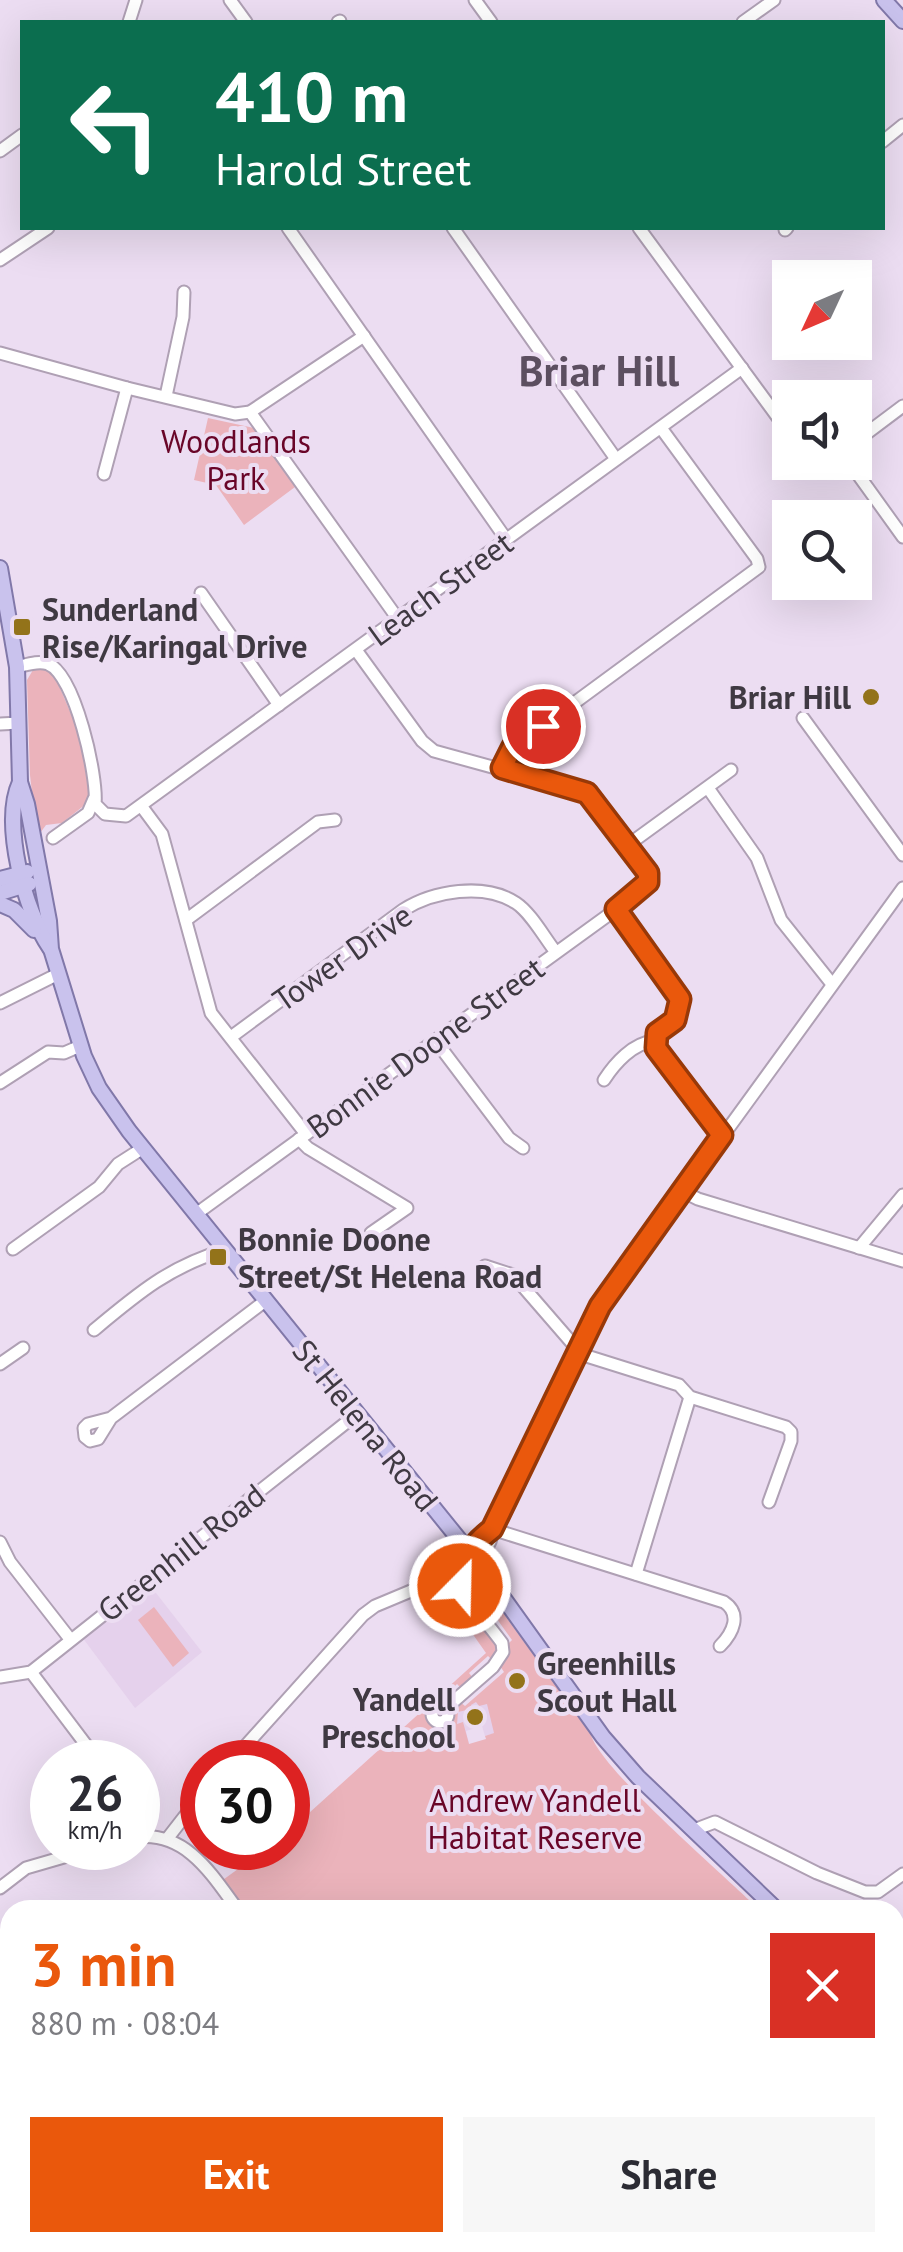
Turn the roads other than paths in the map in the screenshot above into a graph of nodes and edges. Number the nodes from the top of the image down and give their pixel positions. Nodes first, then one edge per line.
1 (774, 0) edge
2 (884, 0) edge
3 (746, 20) edge
4 (903, 21) edge
5 (45, 230) edge
6 (289, 230) edge
7 (454, 230) edge
8 (641, 230) edge
9 (0, 260) edge
10 (184, 292) dead end
11 (364, 336) junction
12 (0, 352) edge
13 (742, 368) junction
14 (127, 388) junction
15 (166, 396) junction
16 (903, 406) edge
17 (772, 409) edge
18 (250, 412) junction
19 (660, 428) junction
20 (872, 429) edge
21 (616, 459) junction
22 (104, 474) dead end
23 (862, 480) edge
24 (903, 536) edge
25 (506, 539) junction
26 (1, 574) edge
27 (201, 593) dead end
28 (398, 619) junction
29 (356, 650) junction
30 (16, 668) junction
31 (280, 705) junction
32 (802, 718) dead end
33 (18, 723) junction
34 (0, 724) edge
35 (502, 768) junction
36 (731, 770) dead end
37 (20, 782) junction
38 (708, 788) junction
39 (96, 795) junction
40 (140, 808) junction
41 (336, 820) dead end
42 (16, 838) junction
43 (53, 838) dead end
44 (628, 846) junction
45 (903, 855) edge
46 (0, 876) edge
47 (39, 876) junction
48 (22, 879) junction
49 (903, 888) edge
50 (0, 893) edge
51 (0, 904) edge
52 (616, 909) junction
53 (186, 920) junction
54 (46, 942) junction
55 (555, 952) junction
56 (58, 974) junction
57 (832, 984) junction
58 (0, 1002) edge
59 (231, 1037) junction
60 (435, 1040) junction
61 (654, 1041) junction
62 (80, 1046) junction
63 (604, 1080) dead end
64 (0, 1084) edge
65 (722, 1135) junction
66 (302, 1136) junction
67 (143, 1148) junction
68 (523, 1148) dead end
69 (682, 1191) junction
70 (903, 1195) edge
71 (196, 1214) junction
72 (371, 1233) dead end
73 (859, 1248) junction
74 (13, 1249) dead end
75 (225, 1250) junction
76 (903, 1261) edge
77 (485, 1266) dead end
78 (266, 1301) junction
79 (94, 1330) dead end
80 (23, 1348) dead end
81 (577, 1352) junction
82 (0, 1364) edge
83 (690, 1397) junction
84 (356, 1414) junction
85 (111, 1418) dead end
86 (769, 1502) dead end
87 (492, 1529) junction
88 (0, 1542) edge
89 (469, 1558) junction
90 (636, 1574) junction
91 (430, 1583) dead end
92 (70, 1639) junction
93 (720, 1646) dead end
94 (31, 1672) junction
95 (1, 1673) edge
96 (446, 1708) dead end
97 (82, 1740) edge
98 (251, 1740) edge
99 (180, 1822) edge
100 (694, 1830) junction
101 (160, 1838) edge
102 (167, 1839) junction
103 (30, 1867) edge
104 (903, 1874) edge
105 (0, 1888) edge
106 (230, 1900) edge
107 (767, 1900) edge

1 - 3 street
2 - 4 main road
5 - 9 street
6 - 11 street
7 - 21 street
8 - 13 street
10 - 15 street
11 - 18 street
11 - 25 street
12 - 14 street
13 - 17 street
13 - 19 street, Leach Street
14 - 15 street
14 - 22 street
15 - 18 street
16 - 20 street
18 - 28 street
19 - 21 street, Leach Street
19 - 35 street
21 - 25 street, Leach Street
23 - 24 street
25 - 28 street, Leach Street
26 - 30 main road
27 - 31 street
28 - 29 street, Leach Street
29 - 31 street, Leach Street
29 - 35 street
30 - 33 main road
30 - 39 street
31 - 40 street, Leach Street
32 - 45 street
33 - 34 street
33 - 37 main road
35 - 44 street
36 - 38 street
37 - 42 main road
37 - 47 main road, St Helena Road
38 - 44 street
38 - 57 street
39 - 40 street
39 - 43 street
40 - 53 street
41 - 53 street
42 - 46 main road
42 - 48 main road, St Helena Road
44 - 52 street, Bonnie Doone Street
46 - 48 main road
47 - 48 main road
47 - 54 main road, St Helena Road
48 - 50 main road
48 - 54 main road, St Helena Road
49 - 57 street
51 - 54 main road
52 - 55 street, Bonnie Doone Street
52 - 61 street
53 - 59 street
54 - 56 main road, St Helena Road
55 - 59 street, Tower Drive
55 - 60 street, Bonnie Doone Street
56 - 58 street
56 - 62 main road, St Helena Road
57 - 65 street
59 - 66 street
60 - 66 street, Bonnie Doone Street
60 - 68 street
61 - 63 street
61 - 65 street
62 - 64 street
62 - 67 main road, St Helena Road
65 - 69 street
66 - 71 street, Bonnie Doone Street
66 - 72 street
67 - 71 main road, St Helena Road
67 - 74 street
69 - 73 street
69 - 81 street
70 - 73 street
71 - 75 main road, St Helena Road
73 - 76 street
75 - 78 main road, St Helena Road
75 - 79 street
77 - 81 street
78 - 84 main road, St Helena Road
78 - 85 street
80 - 82 street
81 - 83 street
81 - 87 street
83 - 86 street
83 - 90 street
84 - 89 main road, St Helena Road
84 - 92 street, Greenhill Road
87 - 89 street
87 - 90 street
88 - 92 street
89 - 96 street
89 - 100 main road, St Helena Road
90 - 93 street
91 - 98 street
92 - 94 street, Greenhill Road
94 - 95 street
94 - 97 street
99 - 102 street
100 - 104 street
100 - 107 main road, St Helena Road
101 - 102 street
102 - 106 street
103 - 105 street

